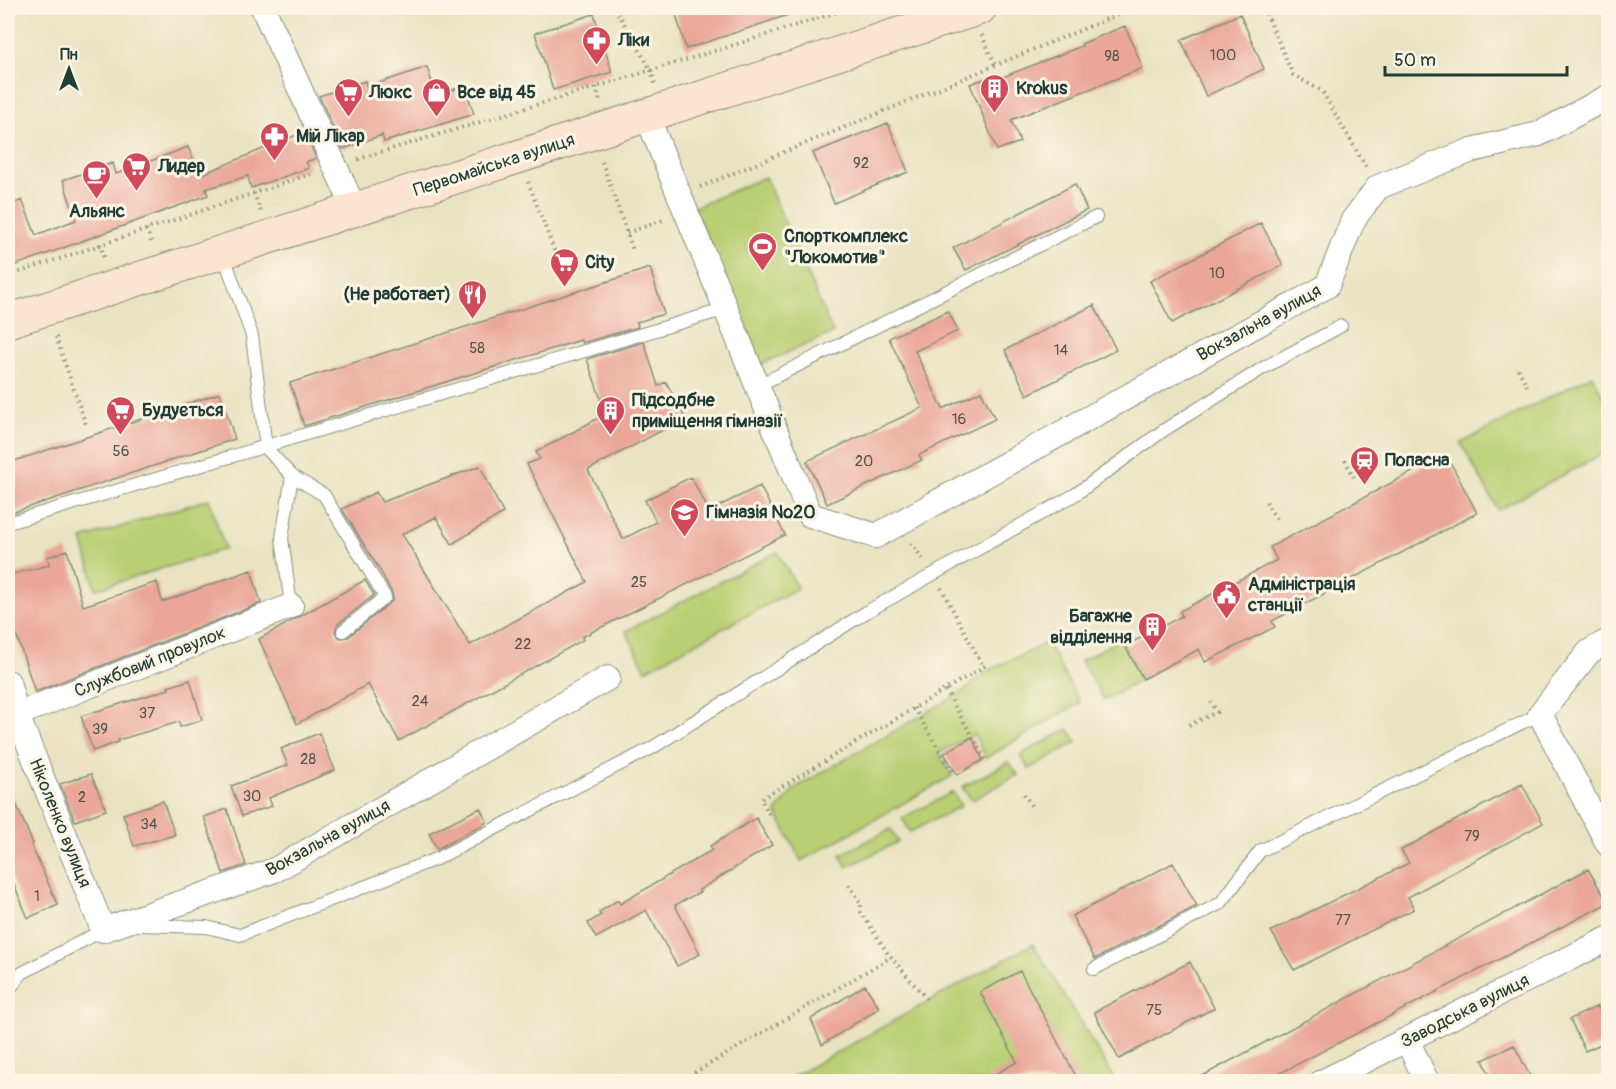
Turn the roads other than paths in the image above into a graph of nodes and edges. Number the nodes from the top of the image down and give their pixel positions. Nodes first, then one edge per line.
1 (263, 8) edge
2 (980, 8) edge
3 (1608, 96) edge
4 (655, 113) junction
5 (355, 210) junction
6 (1096, 217) dead end
7 (223, 252) junction
8 (726, 309) junction
9 (8, 321) edge
10 (1341, 326) dead end
11 (757, 386) junction
12 (266, 448) junction
13 (292, 476) junction
14 (8, 523) edge
15 (291, 606) joint
16 (343, 631) dead end
17 (1608, 641) edge
18 (608, 678) dead end
19 (8, 682) edge
20 (1540, 714) junction
21 (12, 716) edge
22 (1608, 844) edge
23 (110, 928) junction
24 (1608, 939) edge
25 (1094, 969) dead end
26 (8, 991) edge
27 (1407, 1040) junction
28 (1322, 1082) edge
29 (1426, 1082) edge

1 - 5 street
2 - 4 street, Первомайська вулиця
3 - 11 street, Вокзальна вулиця
4 - 5 street, Первомайська вулиця
4 - 8 street
5 - 7 street, Первомайська вулиця
6 - 11 lane
7 - 9 street, Первомайська вулиця
7 - 12 lane
8 - 11 street
8 - 12 lane
10 - 23 lane
12 - 13 lane
12 - 14 lane
13 - 15 lane
13 - 16 lane
15 - 21 street, Службовий провулок
17 - 20 street
18 - 23 street, Вокзальна вулиця
19 - 21 street, Ніколенко вулиця
20 - 22 street
20 - 25 lane
21 - 23 street, Ніколенко вулиця
23 - 26 lane, Вокзальна вулиця
24 - 27 street, Заводська вулиця
27 - 28 street, Заводська вулиця
27 - 29 street

